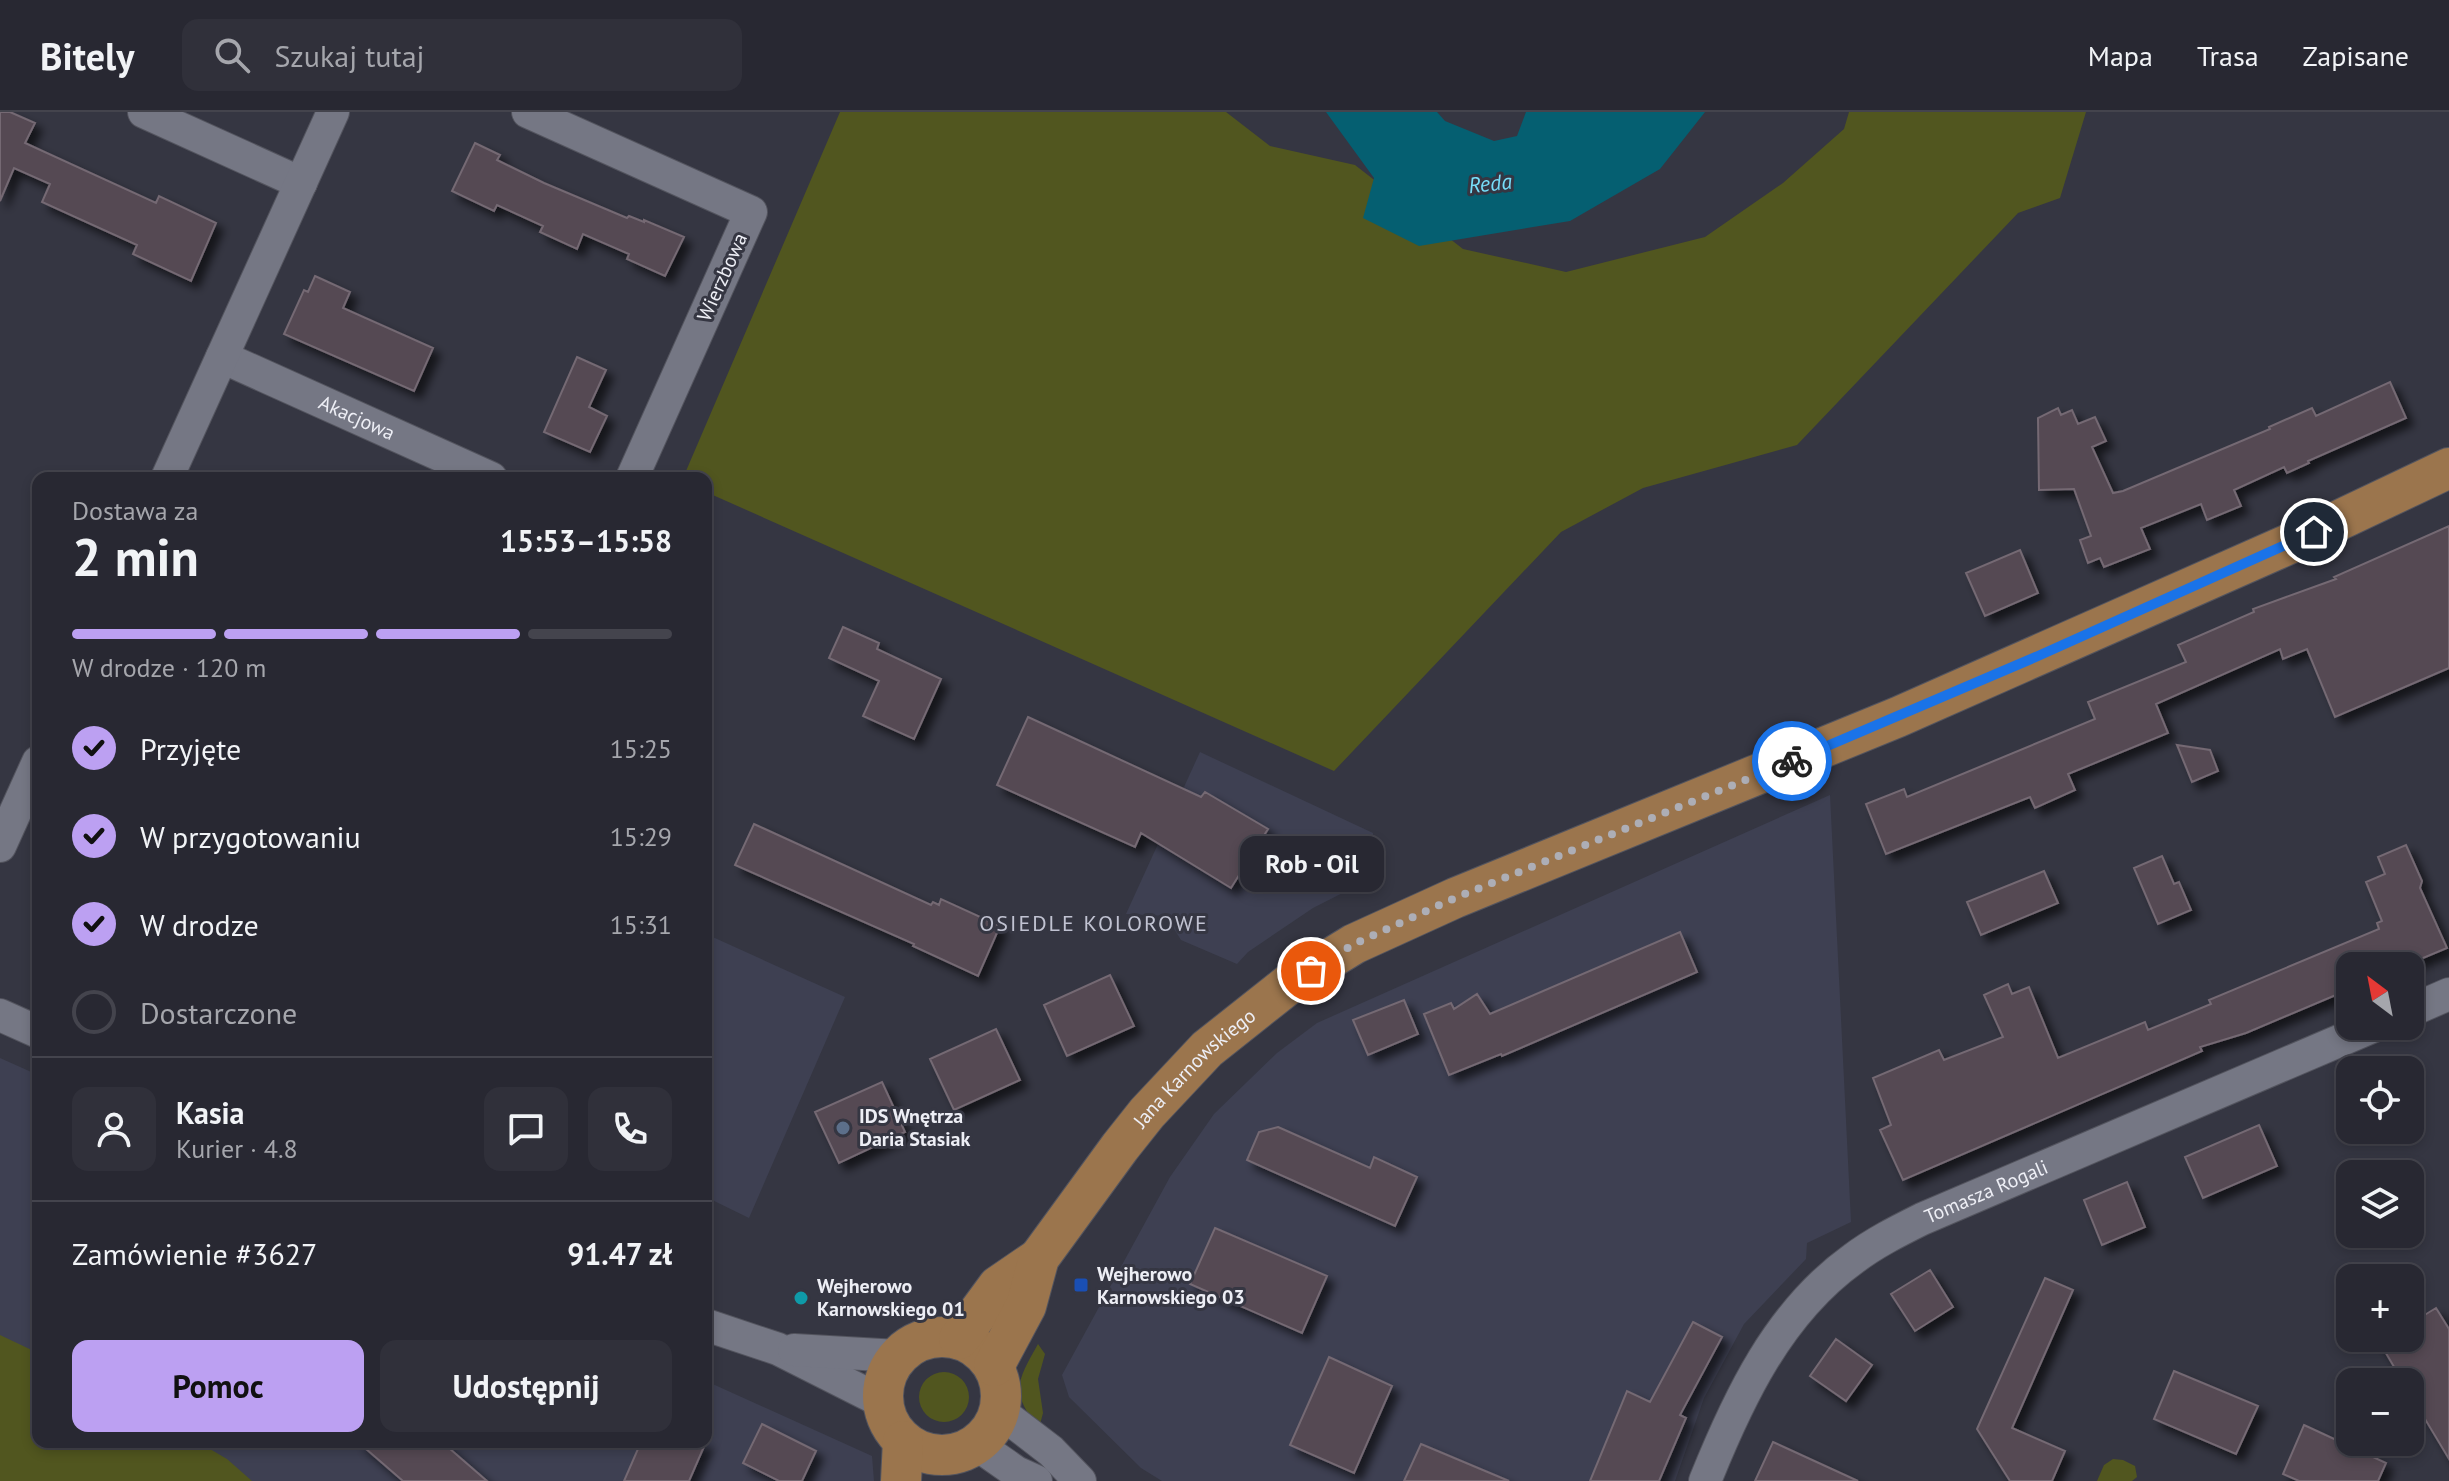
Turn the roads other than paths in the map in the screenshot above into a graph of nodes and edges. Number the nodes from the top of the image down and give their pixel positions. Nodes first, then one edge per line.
1 (144, 112) edge
2 (333, 112) edge
3 (528, 112) edge
4 (301, 183) junction
5 (222, 357) junction
6 (2449, 468) edge
7 (170, 472) edge
8 (478, 472) edge
9 (635, 472) edge
10 (32, 775) edge
11 (0, 846) edge
12 (2449, 994) edge
13 (2424, 1005) edge
14 (0, 1015) edge
15 (32, 1029) edge
16 (2341, 1040) edge
17 (1039, 1258) junction
18 (712, 1327) edge
19 (959, 1339) junction
20 (778, 1349) junction
21 (898, 1356) junction
22 (994, 1366) junction
23 (883, 1402) junction
24 (999, 1411) junction
25 (903, 1441) junction
26 (952, 1460) edge
27 (901, 1481) edge
28 (1036, 1481) edge
29 (1080, 1481) edge
30 (1705, 1481) edge

1 - 4 street
2 - 4 street
3 - 9 street, Wierzbowa
4 - 5 street
5 - 7 street
5 - 8 street, Akacjowa
6 - 17 main road, Jana Karnowskiego
10 - 11 street
12 - 13 street
14 - 15 street
16 - 30 street, Tomasza Rogali
17 - 19 main road, Jana Karnowskiego
17 - 22 main road, Jana Karnowskiego
18 - 20 street
19 - 21 main road
19 - 22 main road
20 - 21 street
20 - 23 street
21 - 23 main road
22 - 24 main road
23 - 25 main road
24 - 26 main road
24 - 29 street
25 - 26 main road
25 - 27 main road
26 - 28 street

